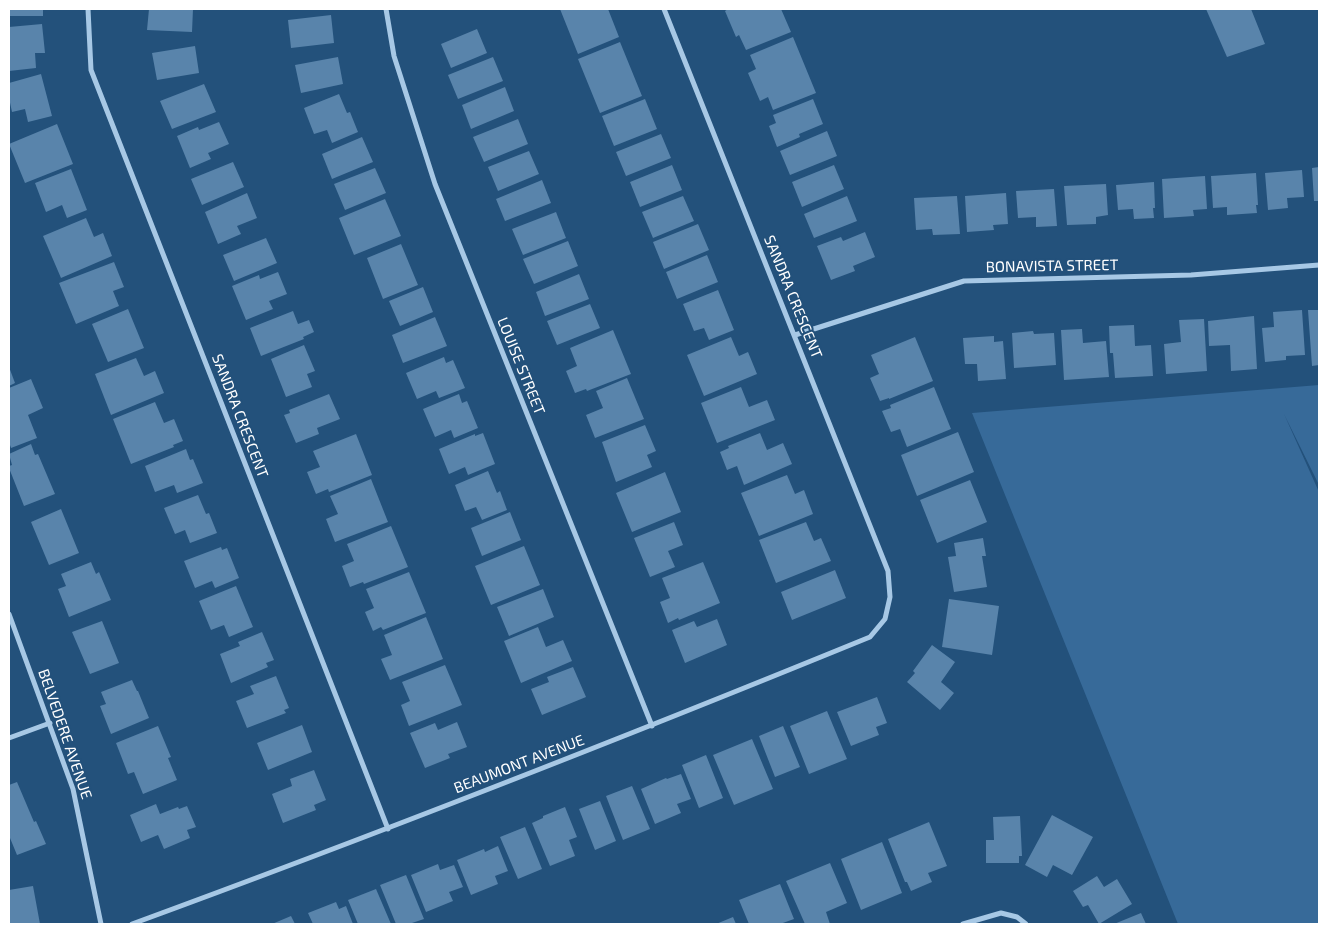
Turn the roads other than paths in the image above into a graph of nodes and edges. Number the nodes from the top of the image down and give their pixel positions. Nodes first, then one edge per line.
1 (88, 9) edge
2 (386, 9) edge
3 (664, 9) edge
4 (1319, 265) edge
5 (794, 335) junction
6 (890, 597) joint
7 (9, 614) edge
8 (50, 723) junction
9 (652, 726) junction
10 (9, 738) edge
11 (388, 829) junction
12 (101, 924) edge
13 (132, 924) edge
14 (963, 924) edge
15 (1026, 924) edge

1 - 11 street, SANDRA CRESCENT
2 - 9 street, LOUISE STREET
3 - 5 street, SANDRA CRESCENT
4 - 5 street, BONAVISTA STREET
5 - 6 street, SANDRA CRESCENT
6 - 9 street, BEAUMONT AVENUE
7 - 8 street, BELVEDERE AVENUE
8 - 10 street
8 - 12 street, BELVEDERE AVENUE
9 - 11 street, BEAUMONT AVENUE
11 - 13 street, BEAUMONT AVENUE
14 - 15 street

